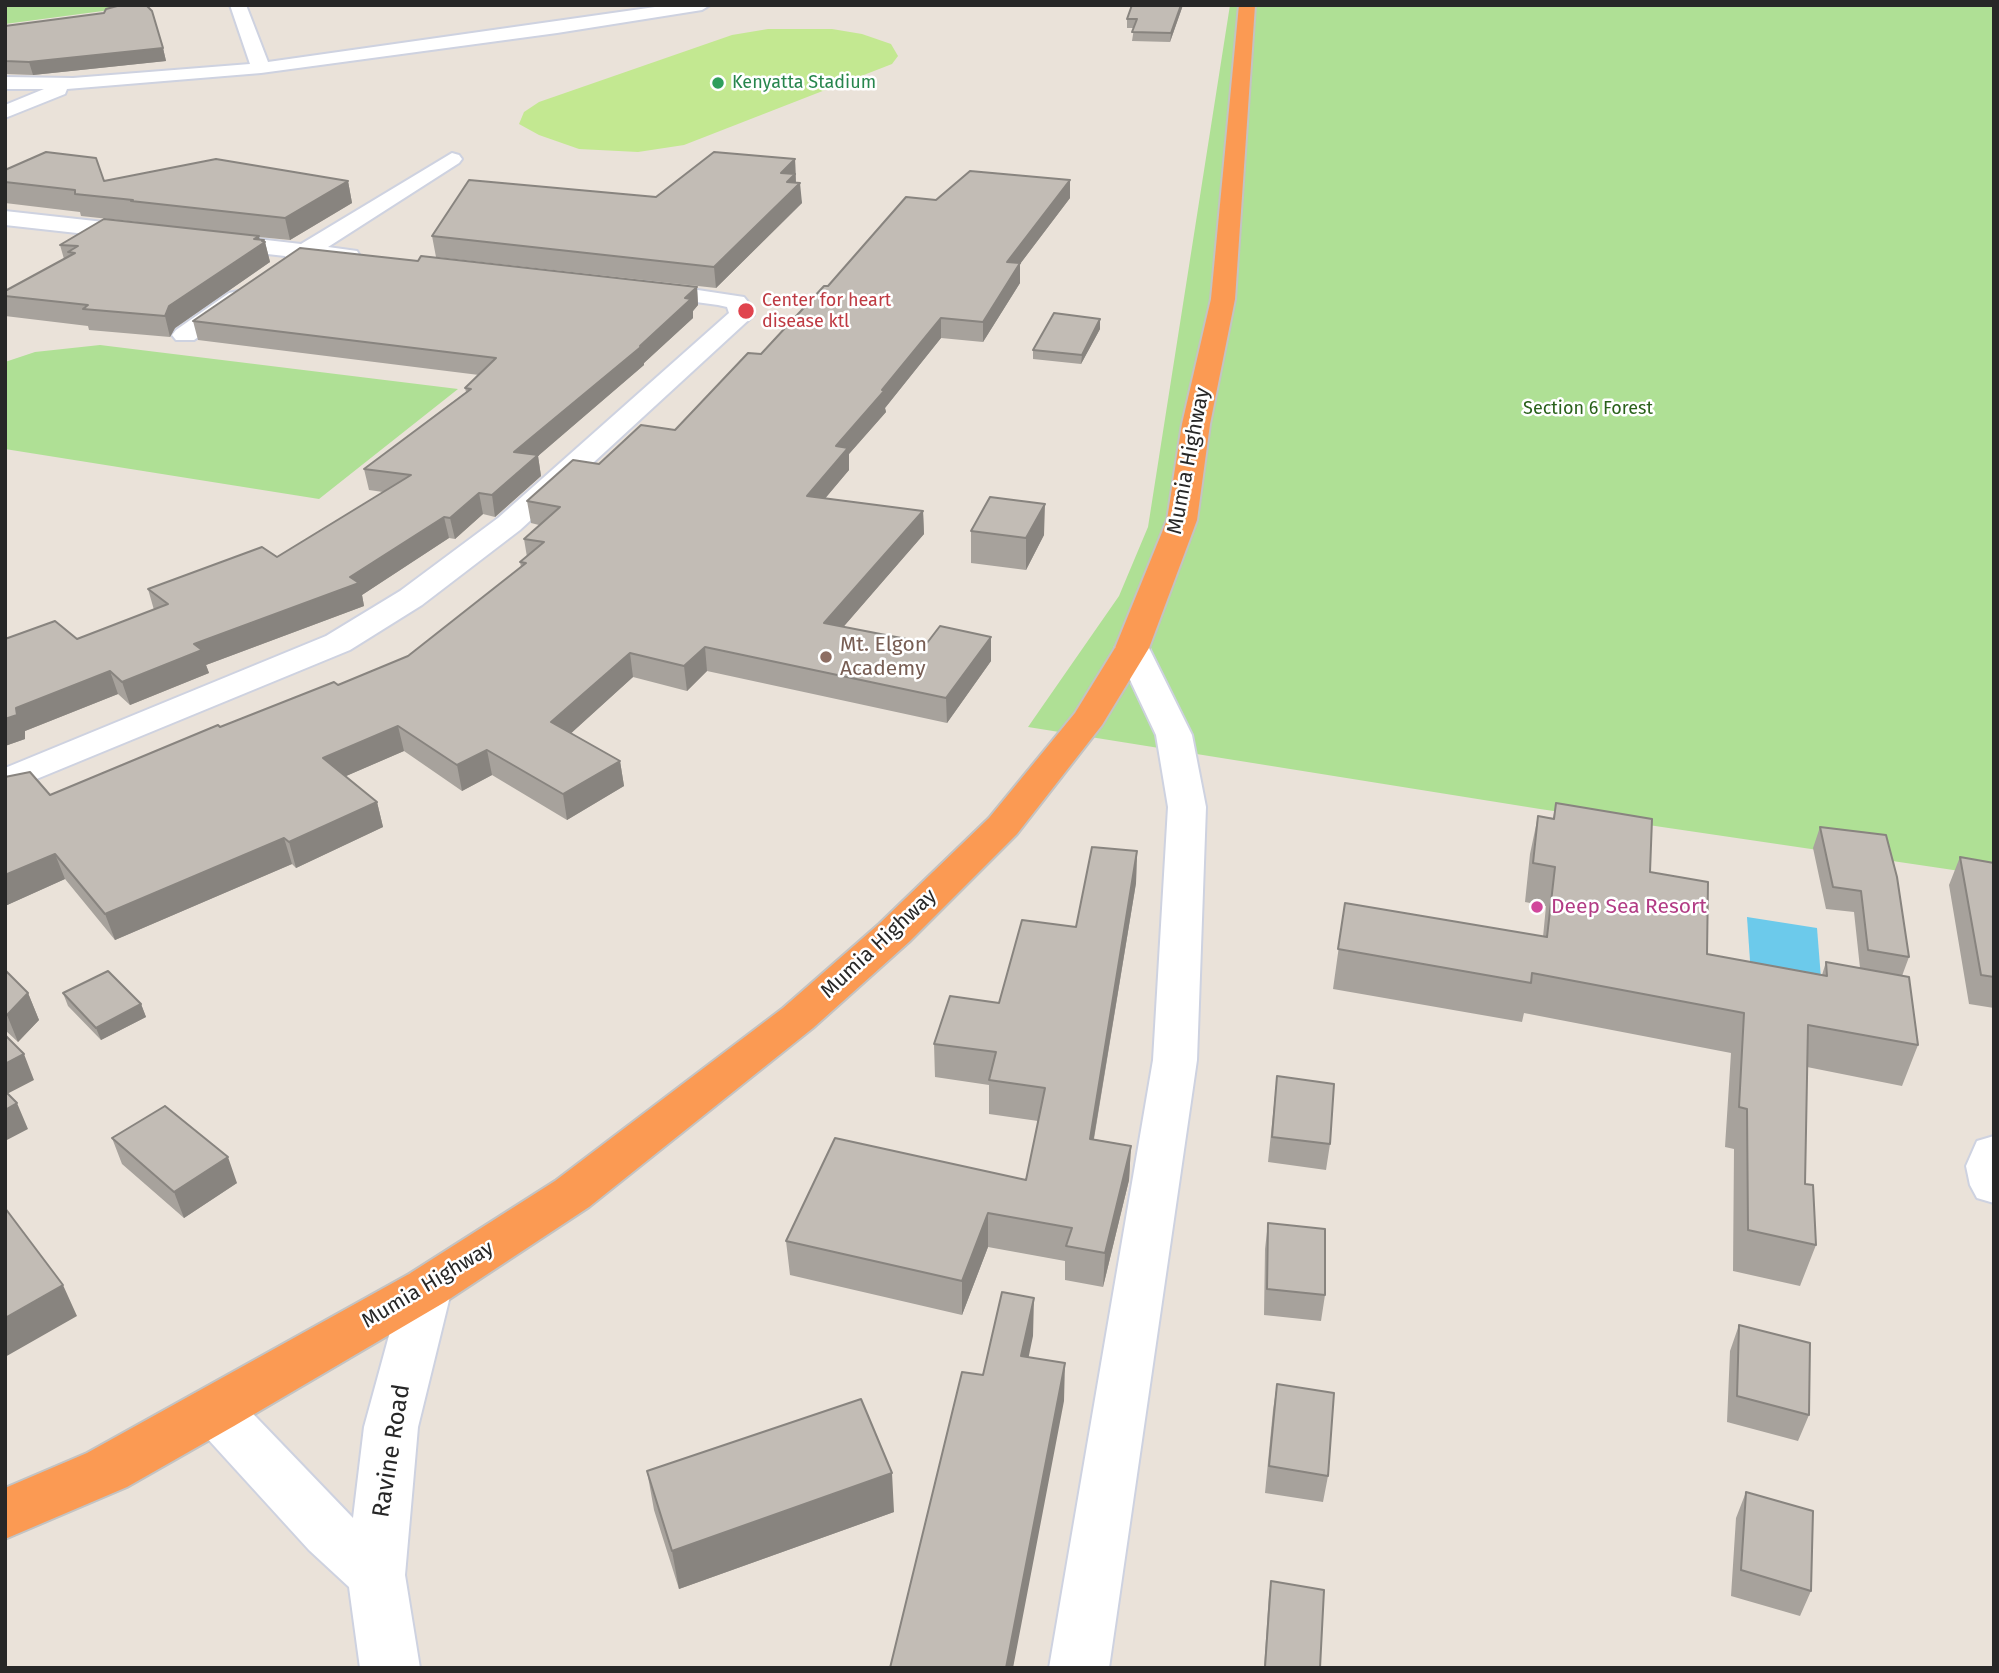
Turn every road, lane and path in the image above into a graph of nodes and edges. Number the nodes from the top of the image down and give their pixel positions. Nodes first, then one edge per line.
1 (238, 5) edge
2 (702, 5) edge
3 (1247, 5) edge
4 (261, 68) junction
5 (5, 83) edge
6 (73, 84) junction
7 (5, 112) edge
8 (452, 159) dead end
9 (5, 218) edge
10 (168, 236) edge
11 (195, 239) edge
12 (304, 251) junction
13 (372, 259) edge
14 (283, 267) edge
15 (261, 282) edge
16 (616, 286) edge
17 (186, 335) dead end
18 (1132, 648) junction
19 (5, 781) edge
20 (1994, 1153) edge
21 (1994, 1185) edge
22 (427, 1288) junction
23 (215, 1410) junction
24 (5, 1514) edge
25 (376, 1575) junction
26 (390, 1668) edge
27 (1079, 1668) edge

1 - 4 street
2 - 4 street
3 - 18 highway, Mumia Highway
4 - 6 street
5 - 6 street
6 - 7 street
8 - 12 street
9 - 10 street
11 - 12 street
12 - 13 street
12 - 14 street
15 - 17 street
16 - 19 street
18 - 22 highway, Mumia Highway
18 - 27 street
20 - 21 street
22 - 23 highway, Mumia Highway
22 - 25 street, Ravine Road
23 - 24 highway, Mumia Highway
23 - 25 street
25 - 26 street, Ravine Road

